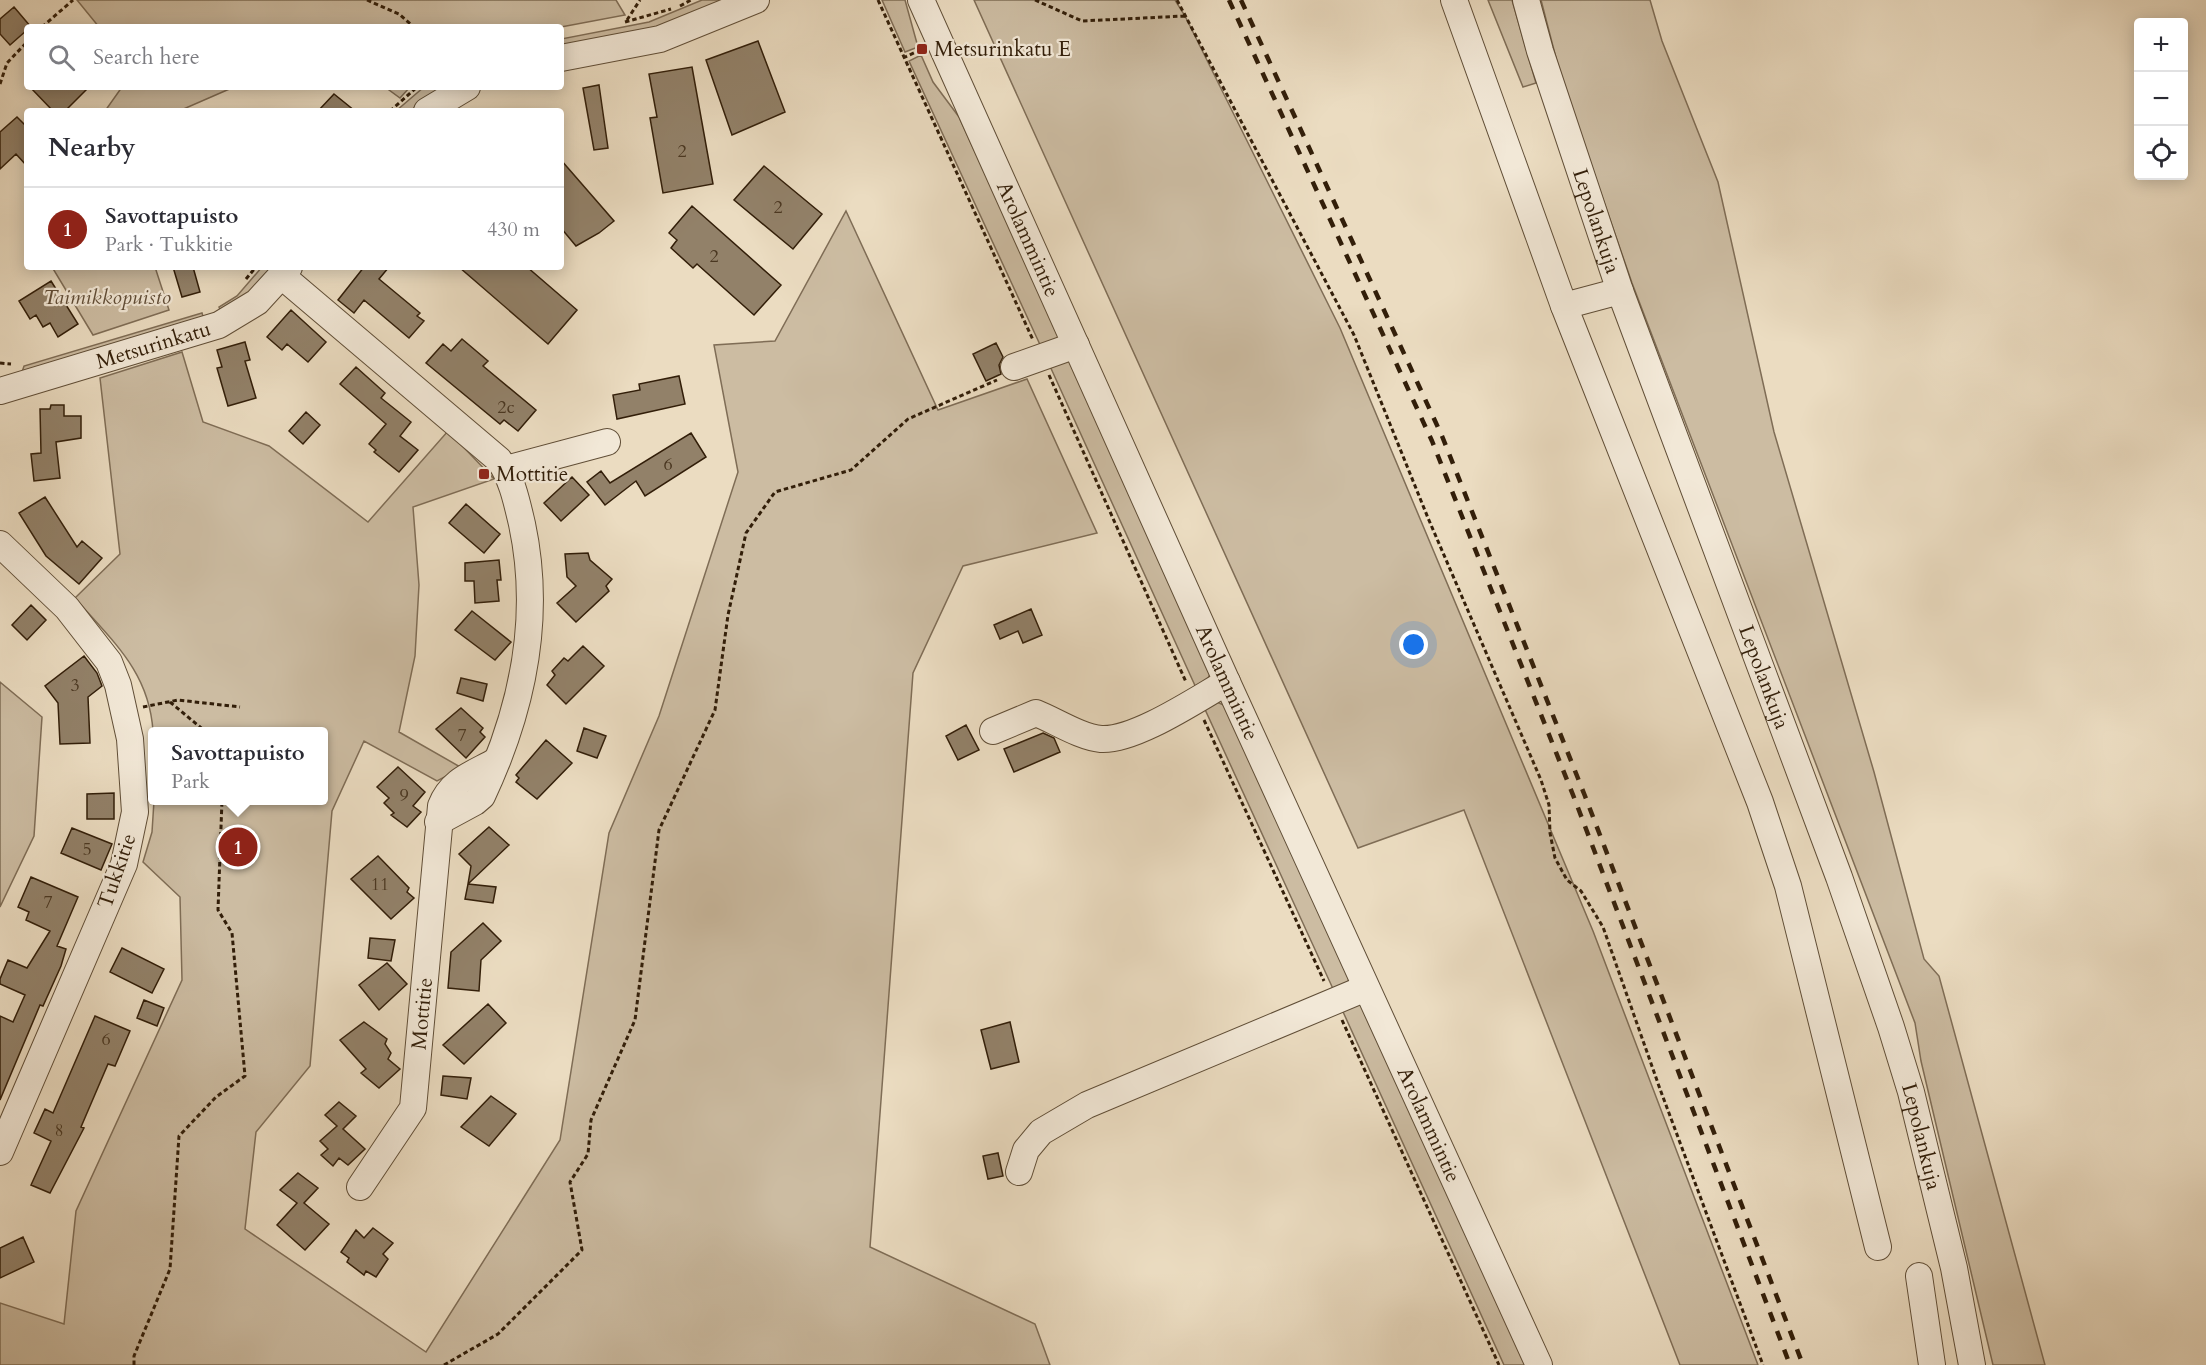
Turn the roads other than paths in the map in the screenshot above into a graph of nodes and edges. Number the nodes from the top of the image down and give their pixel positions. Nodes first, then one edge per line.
1 (921, 0) edge
2 (1454, 0) edge
3 (1526, 0) edge
4 (748, 2) edge
5 (564, 57) edge
6 (462, 90) edge
7 (432, 108) edge
8 (286, 272) edge
9 (1620, 291) junction
10 (1564, 306) junction
11 (1076, 345) junction
12 (1014, 367) road end
13 (0, 391) edge
14 (607, 442) dead end
15 (506, 469) junction
16 (0, 544) edge
17 (1227, 682) junction
18 (993, 731) dead end
19 (1366, 988) junction
20 (0, 1152) edge
21 (1019, 1172) dead end
22 (360, 1187) dead end
23 (1878, 1247) dead end
24 (1919, 1276) dead end
25 (1539, 1365) edge
26 (1932, 1365) edge
27 (1972, 1365) edge

1 - 11 street, Arolammintie
2 - 10 street
3 - 9 street, Lepolankuja
4 - 5 street
6 - 7 street
8 - 13 street, Metsurinkatu
8 - 15 street, Mottitie
9 - 10 street
9 - 27 street, Lepolankuja
10 - 23 street
11 - 12 street
11 - 17 street, Arolammintie
14 - 15 street
15 - 22 street, Mottitie
16 - 20 street, Tukkitie
17 - 18 street
17 - 19 street, Arolammintie
19 - 21 street
19 - 25 street, Arolammintie
24 - 26 street

